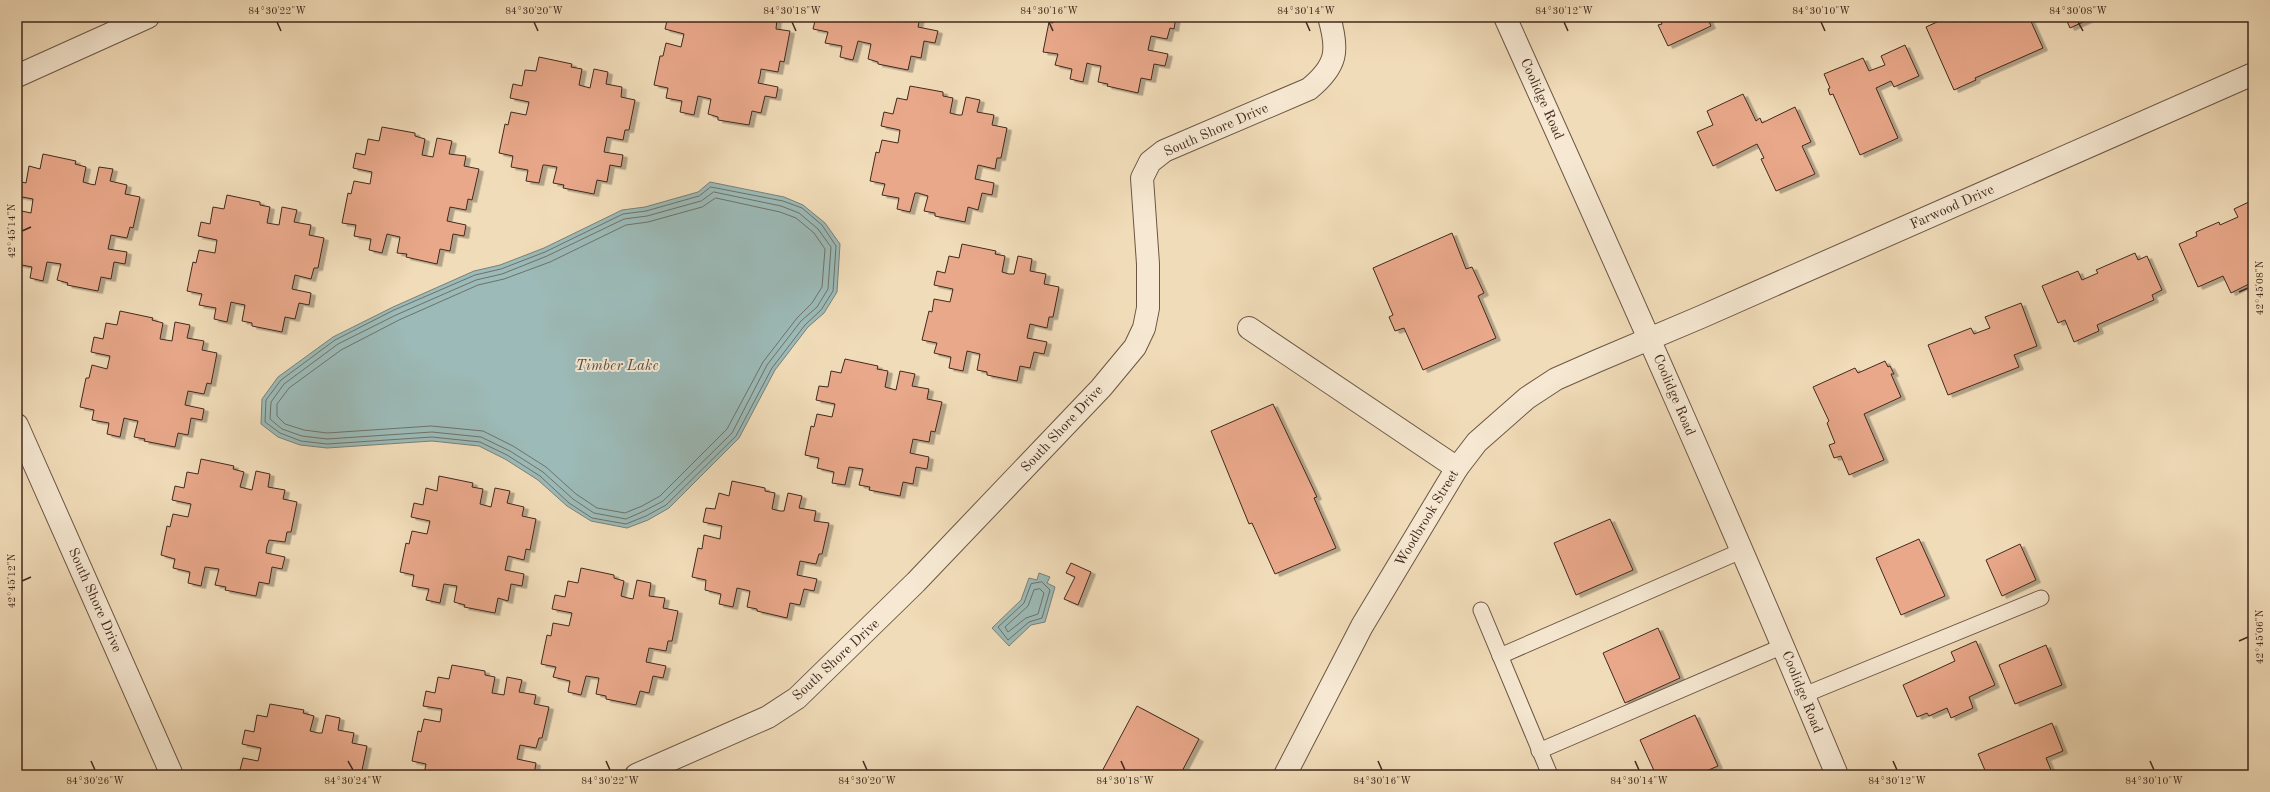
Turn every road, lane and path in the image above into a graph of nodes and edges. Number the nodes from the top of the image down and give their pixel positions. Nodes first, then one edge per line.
1 (148, 17) edge
2 (1329, 17) edge
3 (1505, 17) edge
4 (2253, 74) edge
5 (17, 76) edge
6 (1249, 328) dead end
7 (1650, 338) junction
8 (17, 425) edge
9 (1457, 468) junction
10 (1741, 551) junction
11 (2041, 598) dead end
12 (1481, 610) dead end
13 (1783, 646) junction
14 (1500, 656) junction
15 (1804, 696) junction
16 (1539, 752) junction
17 (172, 775) edge
18 (636, 775) edge
19 (1285, 775) edge
20 (1550, 775) edge
21 (1836, 775) edge

1 - 5 street
2 - 18 street, South Shore Drive
3 - 7 street, Coolidge Road
4 - 7 street, Farwood Drive
6 - 9 street
7 - 9 street, Woodbrook Street
7 - 10 street, Coolidge Road
8 - 17 street, South Shore Drive
9 - 19 street, Woodbrook Street
10 - 13 street, Coolidge Road
10 - 14 lane
11 - 15 lane
12 - 14 lane
13 - 15 street, Coolidge Road
13 - 16 lane
14 - 16 lane
15 - 21 street, Coolidge Road
16 - 20 lane

